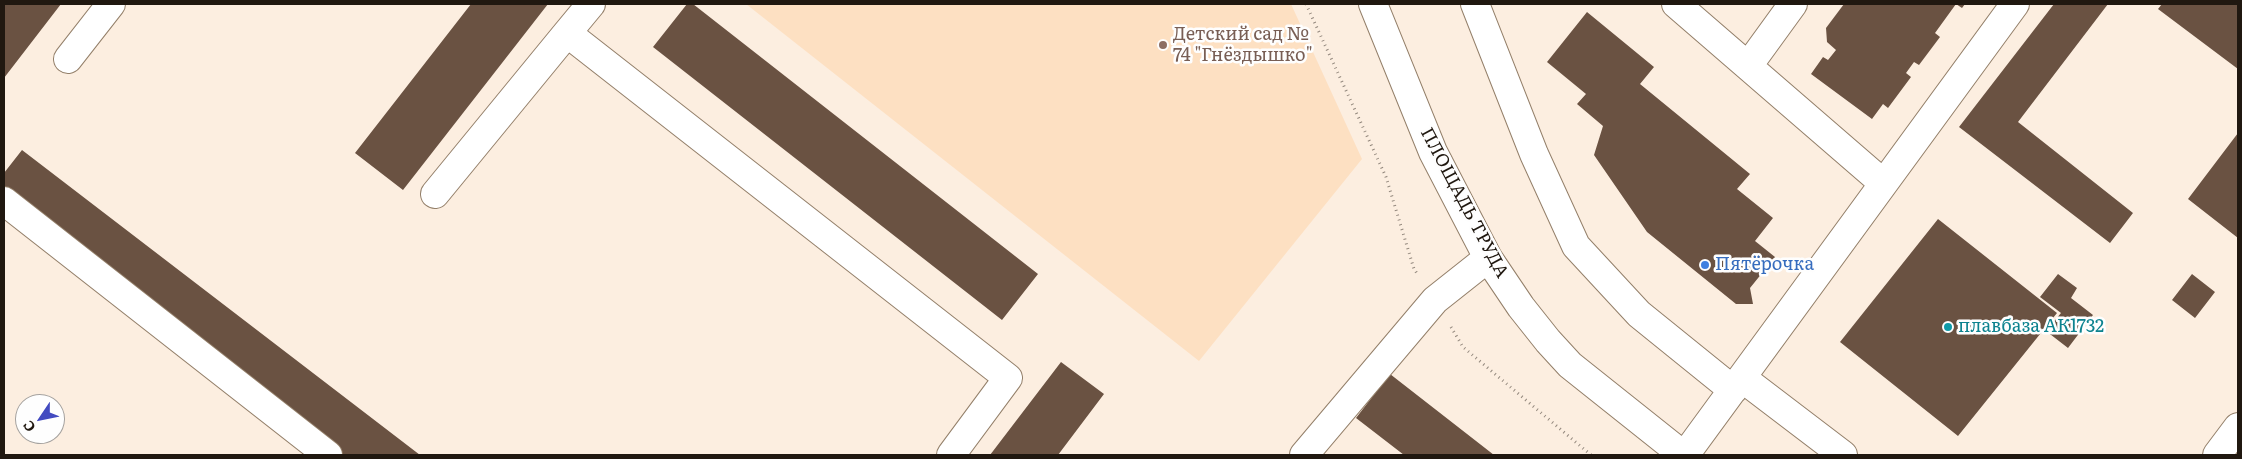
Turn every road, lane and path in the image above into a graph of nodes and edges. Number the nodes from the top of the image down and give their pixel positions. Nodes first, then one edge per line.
1 (111, 4) edge
2 (590, 4) edge
3 (1306, 4) edge
4 (1372, 4) edge
5 (1475, 4) edge
6 (1676, 4) edge
7 (1793, 4) edge
8 (2015, 4) edge
9 (567, 33) junction
10 (68, 60) dead end
11 (1748, 66) junction
12 (1883, 183) junction
13 (435, 194) dead end
14 (4, 201) edge
15 (1488, 258) junction
16 (1435, 300) junction
17 (1737, 384) junction
18 (2238, 427) edge
19 (323, 454) edge
20 (950, 455) edge
21 (1306, 455) edge
22 (1591, 455) edge
23 (1684, 455) edge
24 (1844, 455) edge
25 (2216, 455) edge

1 - 10 street
2 - 9 street
3 - 16 path
4 - 15 street, ПЛОЩАДЬ ТРУДА
5 - 17 street
6 - 11 street
7 - 11 street
8 - 12 street
9 - 13 street
9 - 20 street
11 - 12 street
12 - 17 street
14 - 19 street
15 - 16 street
15 - 23 street, ПЛОЩАДЬ ТРУДА
16 - 21 street
16 - 22 path
17 - 23 street
17 - 24 street
18 - 25 street

